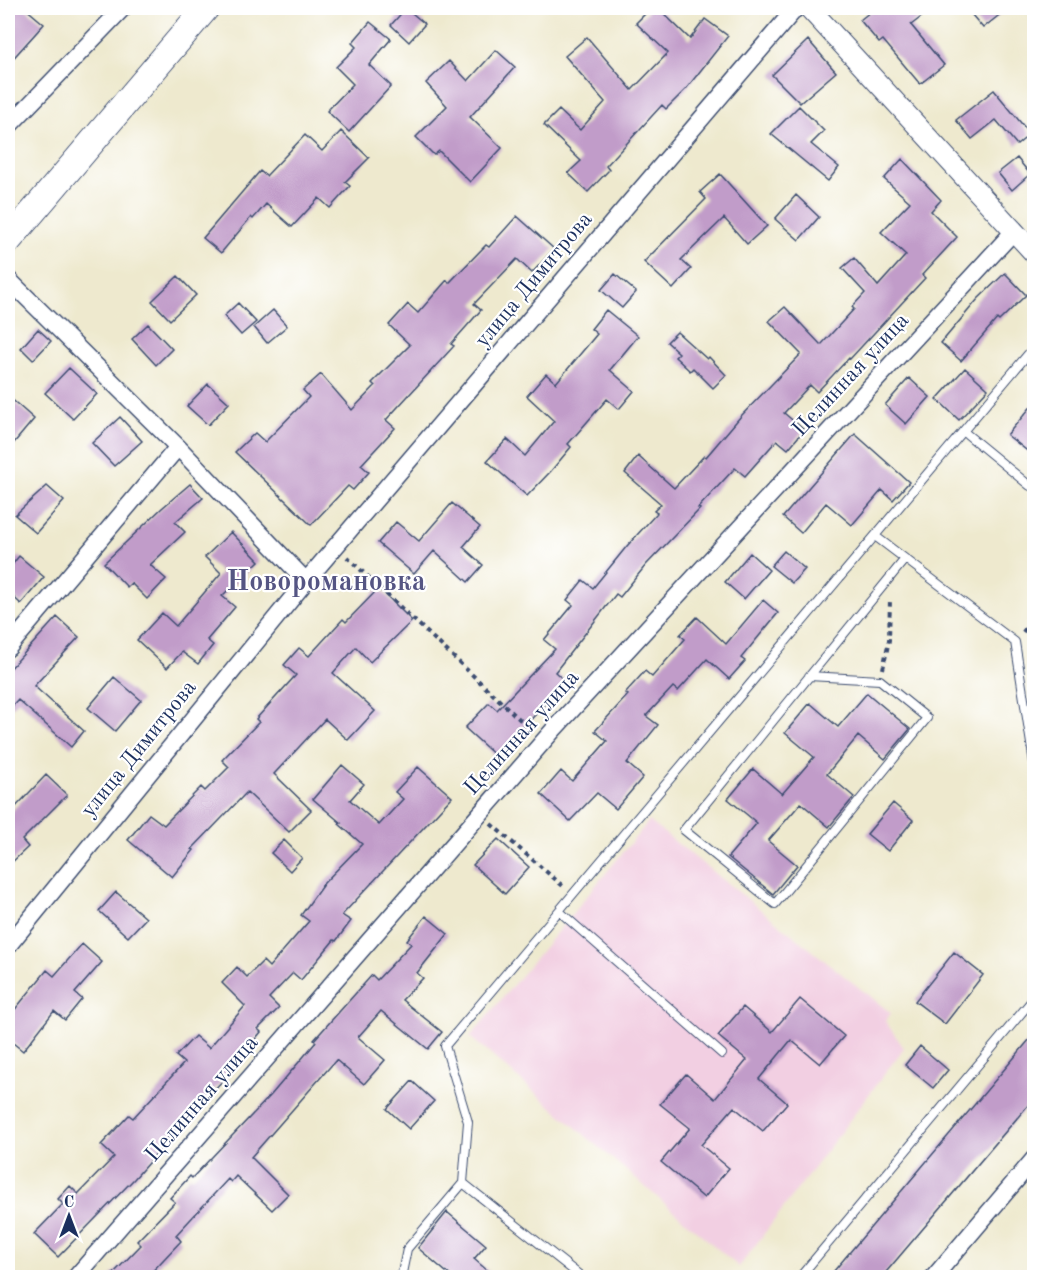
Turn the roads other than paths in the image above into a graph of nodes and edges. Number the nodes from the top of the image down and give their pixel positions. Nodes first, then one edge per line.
1 (123, 8) edge
2 (206, 8) edge
3 (796, 8) edge
4 (809, 8) edge
5 (8, 127) edge
6 (1015, 230) junction
7 (8, 241) edge
8 (1035, 253) edge
9 (8, 279) edge
10 (1035, 347) edge
11 (963, 431) junction
12 (178, 447) junction
13 (1030, 486) dead end
14 (875, 536) junction
15 (905, 559) junction
16 (306, 581) junction
17 (8, 648) edge
18 (809, 676) junction
19 (1035, 763) edge
20 (559, 911) junction
21 (8, 946) edge
22 (1035, 998) edge
23 (722, 1054) dead end
24 (1035, 1159) edge
25 (463, 1183) junction
26 (75, 1278) edge
27 (401, 1278) edge
28 (583, 1278) edge
29 (799, 1278) edge
30 (933, 1278) edge

1 - 5 street
2 - 7 main road
3 - 16 street, улица Димитрова
4 - 6 street
6 - 8 street
6 - 26 street, Целинная улица
9 - 12 street
10 - 11 lane
11 - 13 lane
11 - 14 lane
12 - 16 street
12 - 17 street
14 - 15 lane
14 - 20 lane
15 - 18 lane
15 - 19 lane
16 - 21 street, улица Димитрова
18 - 18 lane
20 - 23 lane
20 - 25 lane
22 - 29 lane
24 - 30 street
25 - 27 lane
25 - 28 lane

